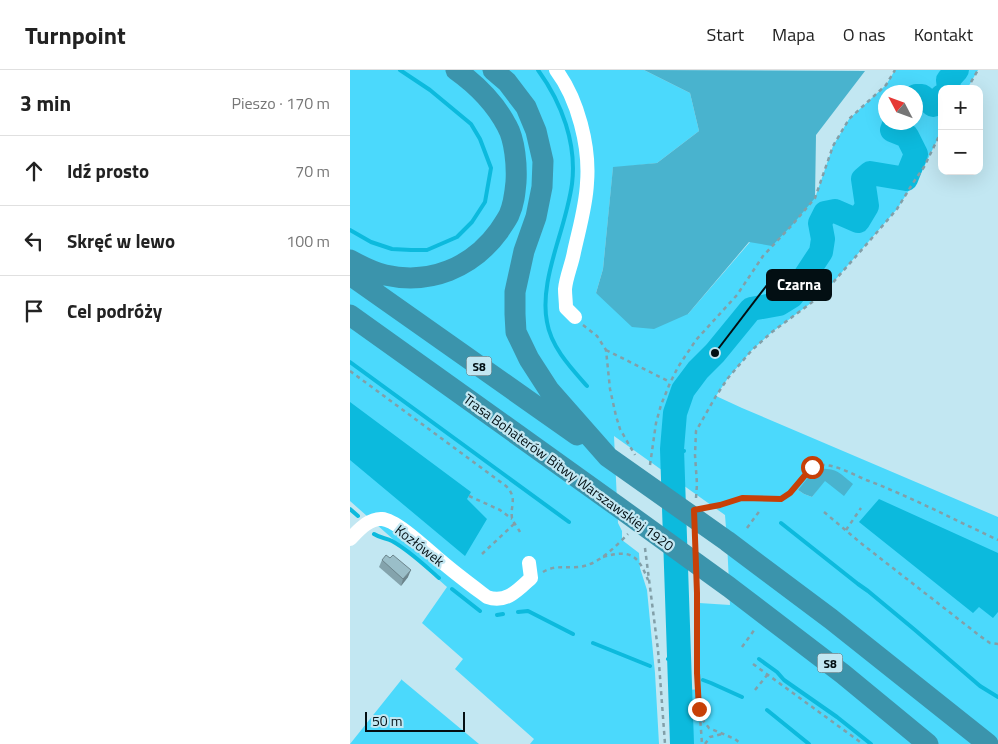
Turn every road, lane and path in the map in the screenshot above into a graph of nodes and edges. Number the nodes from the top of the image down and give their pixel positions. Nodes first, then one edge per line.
1 (456, 70) edge
2 (494, 70) edge
3 (556, 70) edge
4 (895, 70) edge
5 (978, 70) edge
6 (969, 85) edge
7 (938, 138) edge
8 (350, 260) edge
9 (350, 275) edge
10 (350, 314) edge
11 (574, 317) dead end
12 (606, 350) dead end
13 (350, 371) edge
14 (670, 382) junction
15 (612, 459) junction
16 (649, 468) dead end
17 (469, 496) dead end
18 (696, 501) dead end
19 (703, 508) dead end
20 (861, 508) dead end
21 (761, 509) dead end
22 (824, 512) dead end
23 (512, 519) junction
24 (515, 523) junction
25 (747, 528) dead end
26 (846, 530) junction
27 (520, 532) dead end
28 (350, 539) edge
29 (998, 540) edge
30 (645, 545) dead end
31 (482, 554) dead end
32 (600, 558) dead end
33 (529, 562) dead end
34 (650, 584) junction
35 (697, 584) dead end
36 (755, 629) dead end
37 (998, 644) edge
38 (742, 647) dead end
39 (753, 664) dead end
40 (768, 674) junction
41 (755, 690) dead end
42 (701, 718) junction
43 (722, 734) junction
44 (665, 744) edge
45 (703, 744) edge
46 (741, 744) edge
47 (863, 744) edge
48 (928, 744) edge
49 (988, 744) edge

1 - 8 highway
2 - 15 highway
3 - 11 street
4 - 14 path
5 - 6 path
7 - 18 path
9 - 15 highway, S8
10 - 48 highway, Trasa Bohaterów Bitwy Warszawskiej 1920 / S8
12 - 14 path
13 - 23 path
14 - 16 path
15 - 49 highway, S8
17 - 23 path
19 - 29 path
20 - 26 path
21 - 25 path
22 - 26 path
23 - 24 path
24 - 27 path
24 - 31 path
26 - 37 path
28 - 33 street, Kozłówek
30 - 34 path
32 - 34 path
34 - 44 path
35 - 42 path
36 - 38 path
39 - 40 path
40 - 41 path
40 - 47 path
42 - 43 path
42 - 45 path
43 - 45 path
43 - 46 path

